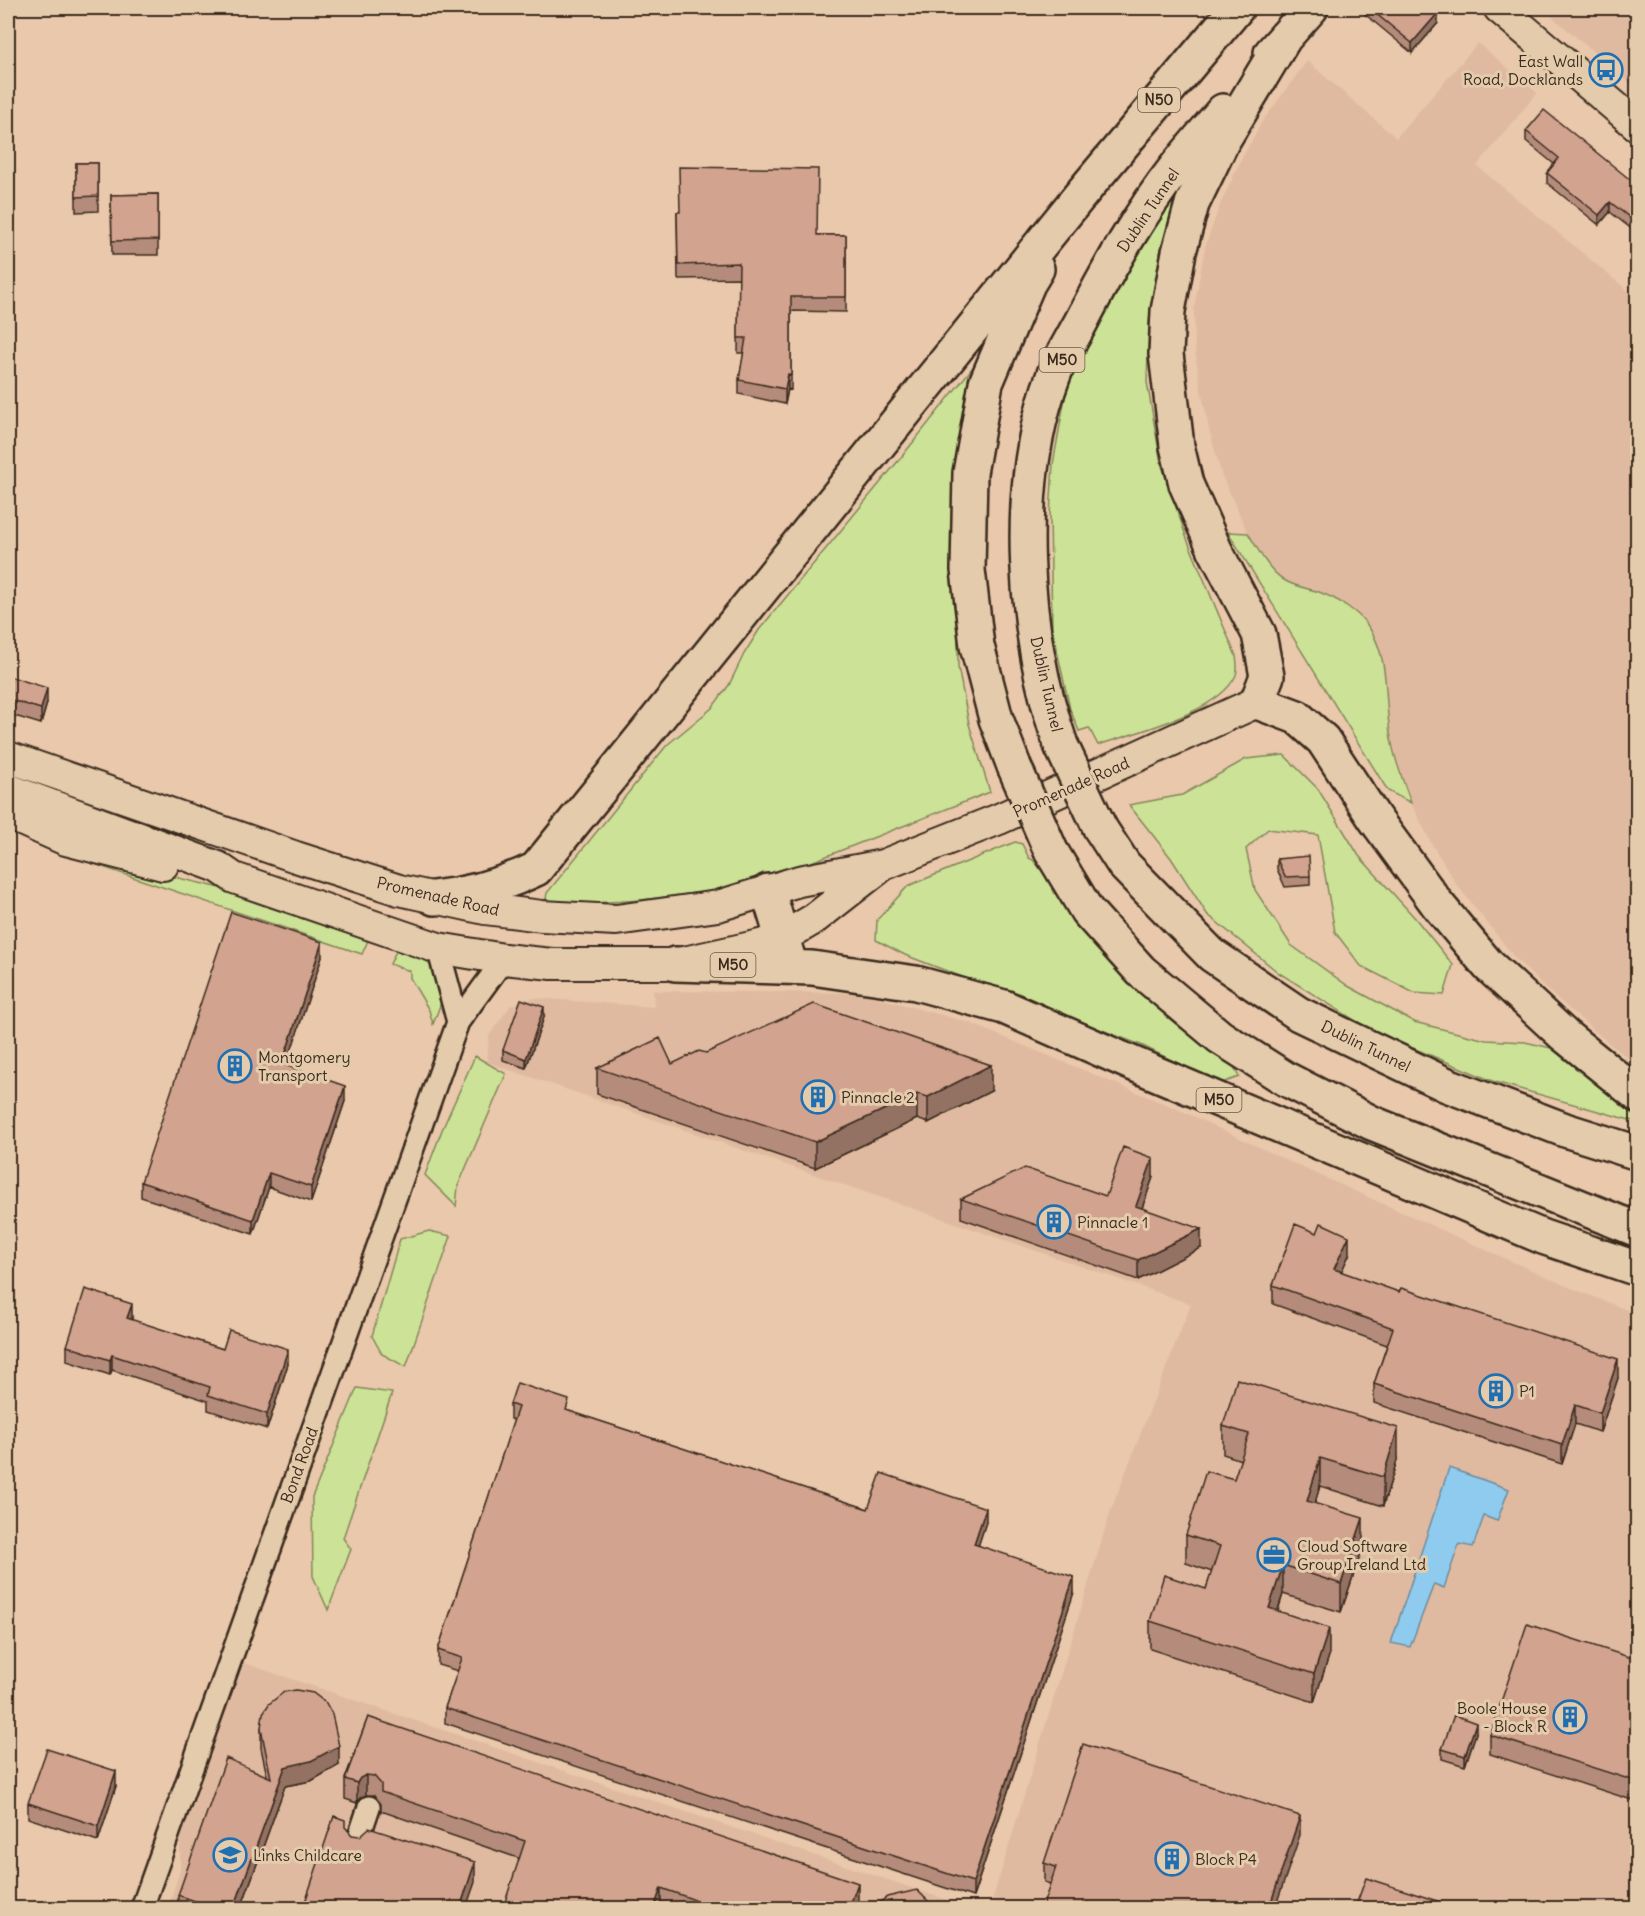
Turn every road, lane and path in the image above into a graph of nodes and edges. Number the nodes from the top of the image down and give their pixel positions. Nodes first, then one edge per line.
1 (1237, 8) edge
2 (1311, 8) edge
3 (1499, 8) edge
4 (1284, 37) junction
5 (1638, 126) edge
6 (1082, 193) junction
7 (1257, 702) junction
8 (8, 757) edge
9 (8, 789) edge
10 (8, 814) edge
11 (882, 865) junction
12 (234, 878) junction
13 (768, 891) junction
14 (434, 898) junction
15 (782, 936) junction
16 (438, 948) junction
17 (504, 959) junction
18 (675, 964) junction
19 (791, 967) junction
20 (458, 1022) junction
21 (1638, 1095) edge
22 (1638, 1153) edge
23 (1638, 1230) edge
24 (1638, 1269) edge
25 (369, 1807) dead end
26 (357, 1843) edge
27 (142, 1908) edge

1 - 6 highway, N50
2 - 4 highway
3 - 5 street
4 - 7 highway
4 - 22 highway, Dublin Tunnel / M50, bridge
6 - 14 highway
6 - 23 highway, bridge
7 - 11 street, Promenade Road
7 - 21 highway
8 - 14 street, Promenade Road
9 - 12 street, Promenade Road
10 - 12 street, Promenade Road
11 - 13 street, Promenade Road
11 - 15 street, Promenade Road
12 - 16 street, Promenade Road
13 - 14 street, Promenade Road
13 - 15 highway
15 - 18 street, Promenade Road
15 - 19 highway
16 - 17 street, Promenade Road
16 - 20 street
17 - 18 street, Promenade Road
17 - 20 street, Bond Road
18 - 19 highway, M50
19 - 24 highway, M50
20 - 27 street, Bond Road
25 - 26 street

